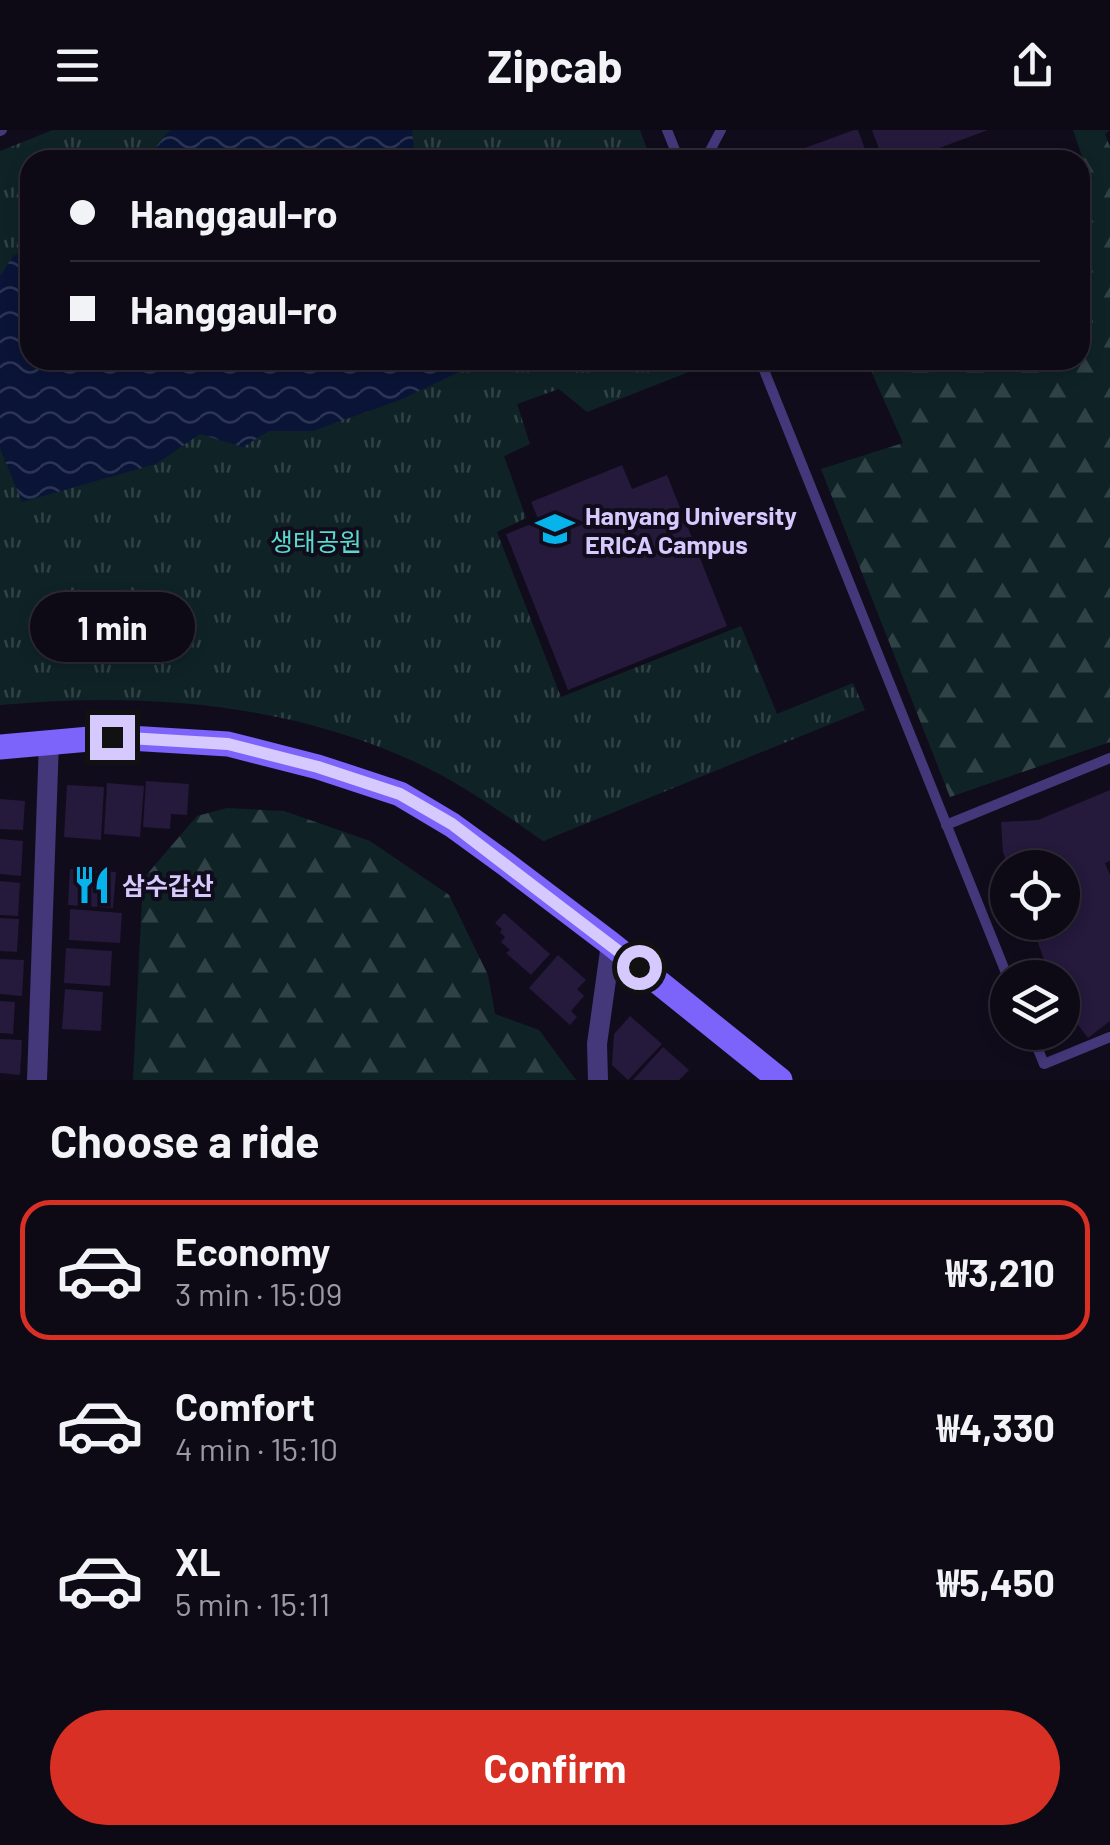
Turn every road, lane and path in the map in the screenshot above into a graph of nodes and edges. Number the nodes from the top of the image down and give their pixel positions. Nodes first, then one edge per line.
1 (766, 370) edge
2 (49, 741) junction
3 (0, 747) edge
4 (1110, 758) edge
5 (946, 825) junction
6 (610, 944) junction
7 (1001, 960) edge
8 (1110, 1036) edge
9 (1080, 1049) edge
10 (1038, 1050) edge
11 (1077, 1050) edge
12 (37, 1080) edge
13 (598, 1080) edge
14 (780, 1080) edge

1 - 5 lane
2 - 3 main road
2 - 6 main road
2 - 12 street
4 - 5 lane
5 - 7 lane
6 - 13 street
6 - 14 main road
8 - 9 lane
10 - 11 lane

